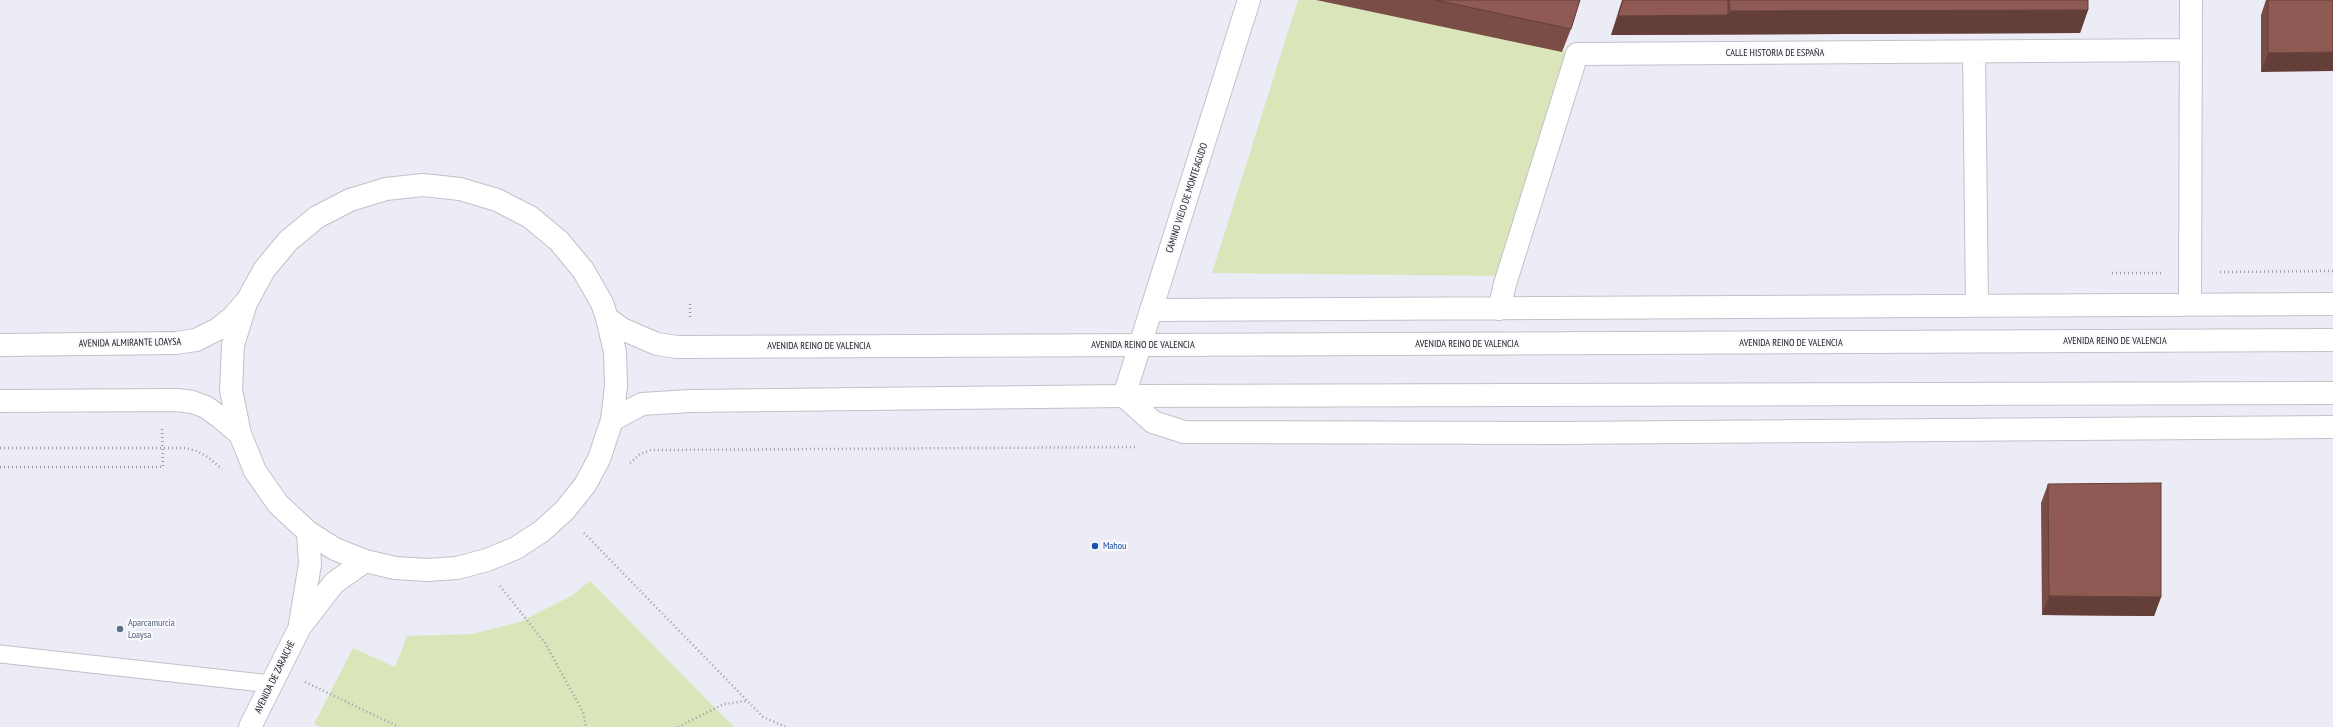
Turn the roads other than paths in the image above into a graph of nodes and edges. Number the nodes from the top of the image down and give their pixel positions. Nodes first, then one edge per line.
1 (1249, 0) edge
2 (2190, 0) edge
3 (2191, 50) junction
4 (1974, 52) junction
5 (246, 302) junction
6 (2190, 304) junction
7 (2333, 304) edge
8 (1977, 305) junction
9 (1499, 309) junction
10 (1151, 310) junction
11 (607, 318) junction
12 (2333, 340) edge
13 (1140, 344) junction
14 (0, 345) edge
15 (2333, 393) edge
16 (1124, 396) junction
17 (0, 401) edge
18 (612, 420) junction
19 (2333, 427) edge
20 (240, 434) junction
21 (308, 532) junction
22 (365, 561) junction
23 (300, 627) junction
24 (0, 654) edge
25 (275, 677) junction
26 (250, 727) edge

1 - 10 main road, CAMINO VIEJO DE MONTEAGUDO
2 - 3 main road
3 - 4 main road, CALLE HISTORIA DE ESPAÑA
3 - 6 main road
4 - 8 main road
4 - 9 main road, CALLE HISTORIA DE ESPAÑA
5 - 11 main road
5 - 14 main road, AVENIDA ALMIRANTE LOAYSA
5 - 20 main road
6 - 7 main road
6 - 8 main road
8 - 9 main road
9 - 10 main road
10 - 13 main road, CAMINO VIEJO DE MONTEAGUDO
11 - 13 main road, AVENIDA REINO DE VALENCIA
11 - 18 main road
12 - 13 main road, AVENIDA REINO DE VALENCIA
13 - 16 main road, CAMINO VIEJO DE MONTEAGUDO
15 - 16 main road
16 - 18 main road
16 - 19 main road
17 - 20 main road
18 - 22 main road
20 - 21 main road
21 - 22 main road
21 - 23 main road, AVENIDA DE ZARAICHE
22 - 23 main road, AVENIDA DE ZARAICHE
23 - 25 main road, AVENIDA DE ZARAICHE
24 - 25 lane
25 - 26 main road, AVENIDA DE ZARAICHE

